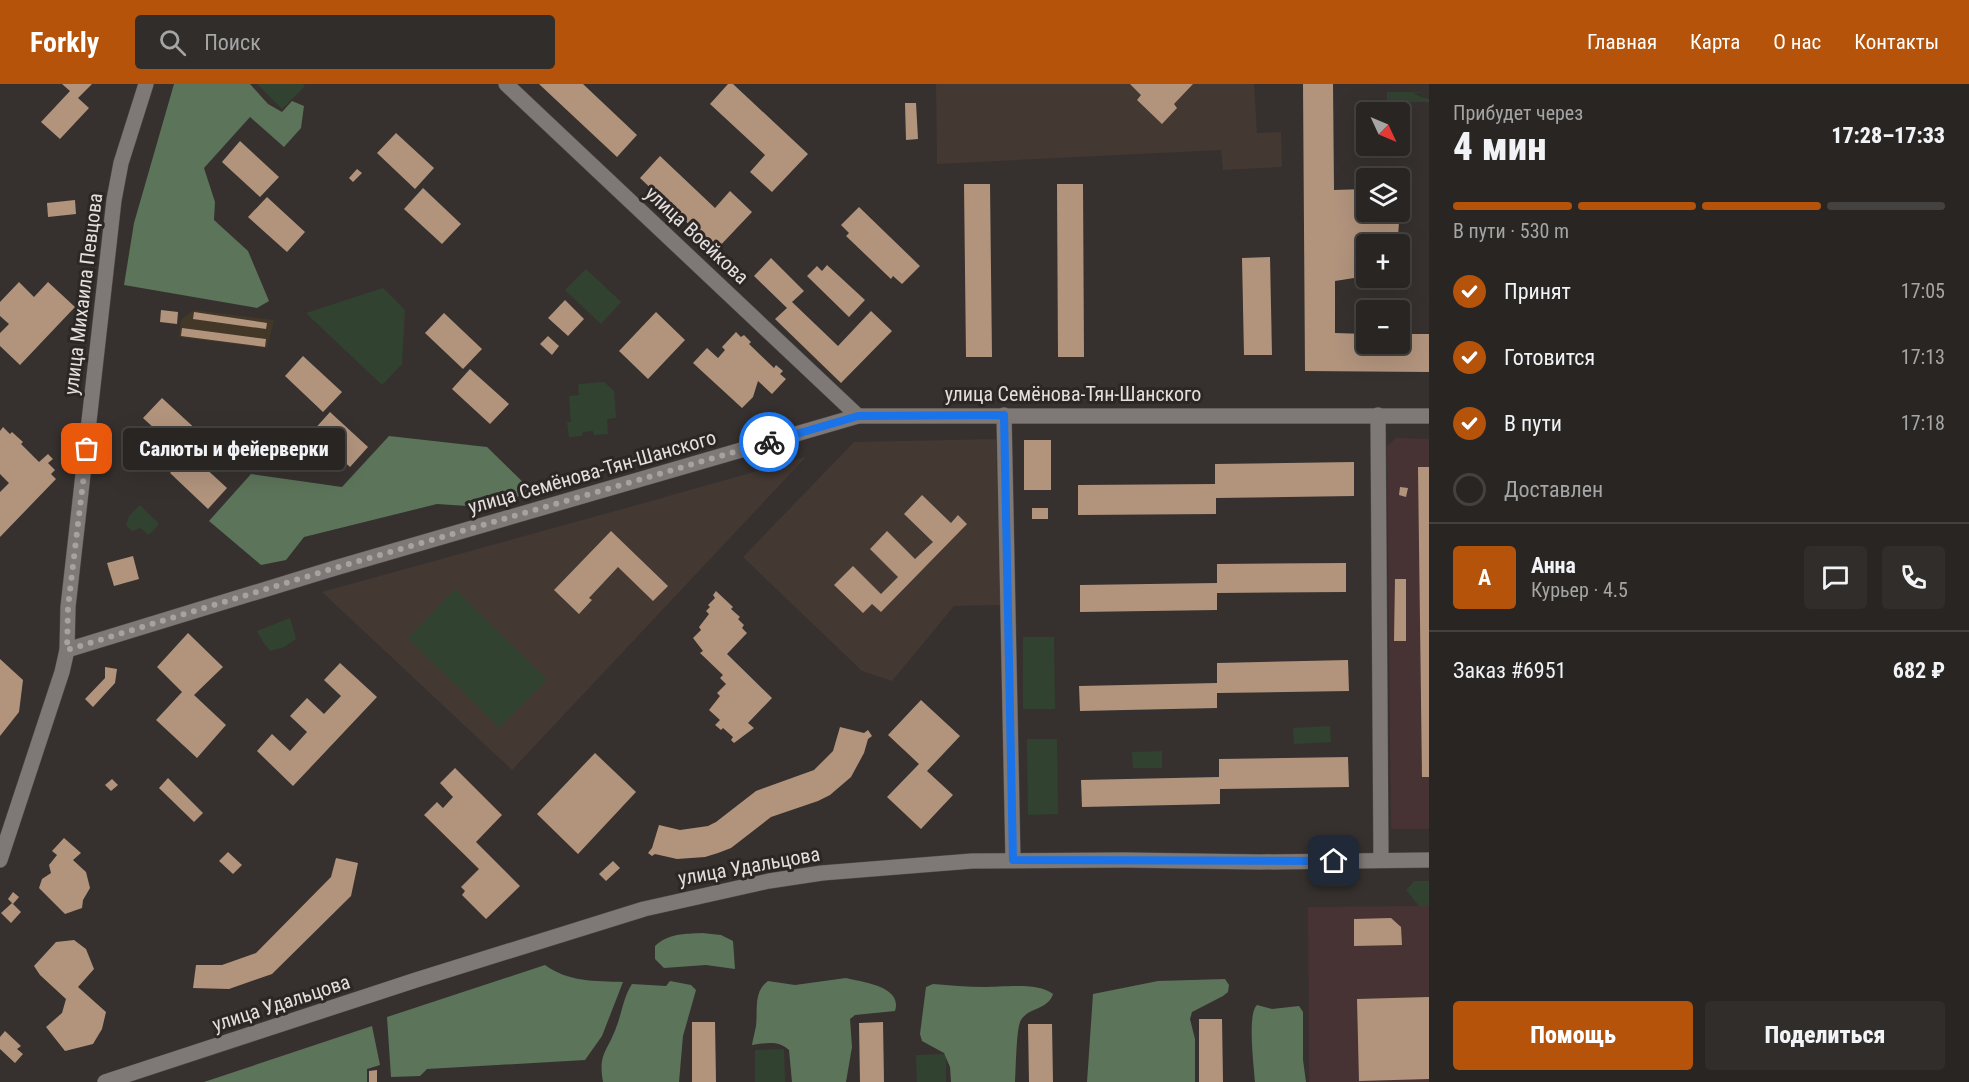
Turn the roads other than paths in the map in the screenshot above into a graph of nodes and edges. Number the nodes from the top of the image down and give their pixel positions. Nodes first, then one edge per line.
1 (146, 84) edge
2 (506, 84) edge
3 (1004, 415) junction
4 (1378, 415) junction
5 (858, 416) junction
6 (1429, 416) edge
7 (67, 650) junction
8 (1013, 860) junction
9 (1381, 860) junction
10 (1429, 860) edge
11 (0, 861) edge
12 (105, 1082) edge

1 - 7 street, улица Михаила Певцова
2 - 5 street, улица Воейкова
3 - 4 street, улица Семёнова-Тян-Шанского
3 - 5 street, улица Семёнова-Тян-Шанского
3 - 8 street
4 - 6 street, улица Семёнова-Тян-Шанского
4 - 9 street
5 - 7 street, улица Семёнова-Тян-Шанского
7 - 11 street, улица Михаила Певцова
8 - 9 street, улица Удальцова
8 - 12 street, улица Удальцова
9 - 10 street, улица Удальцова

